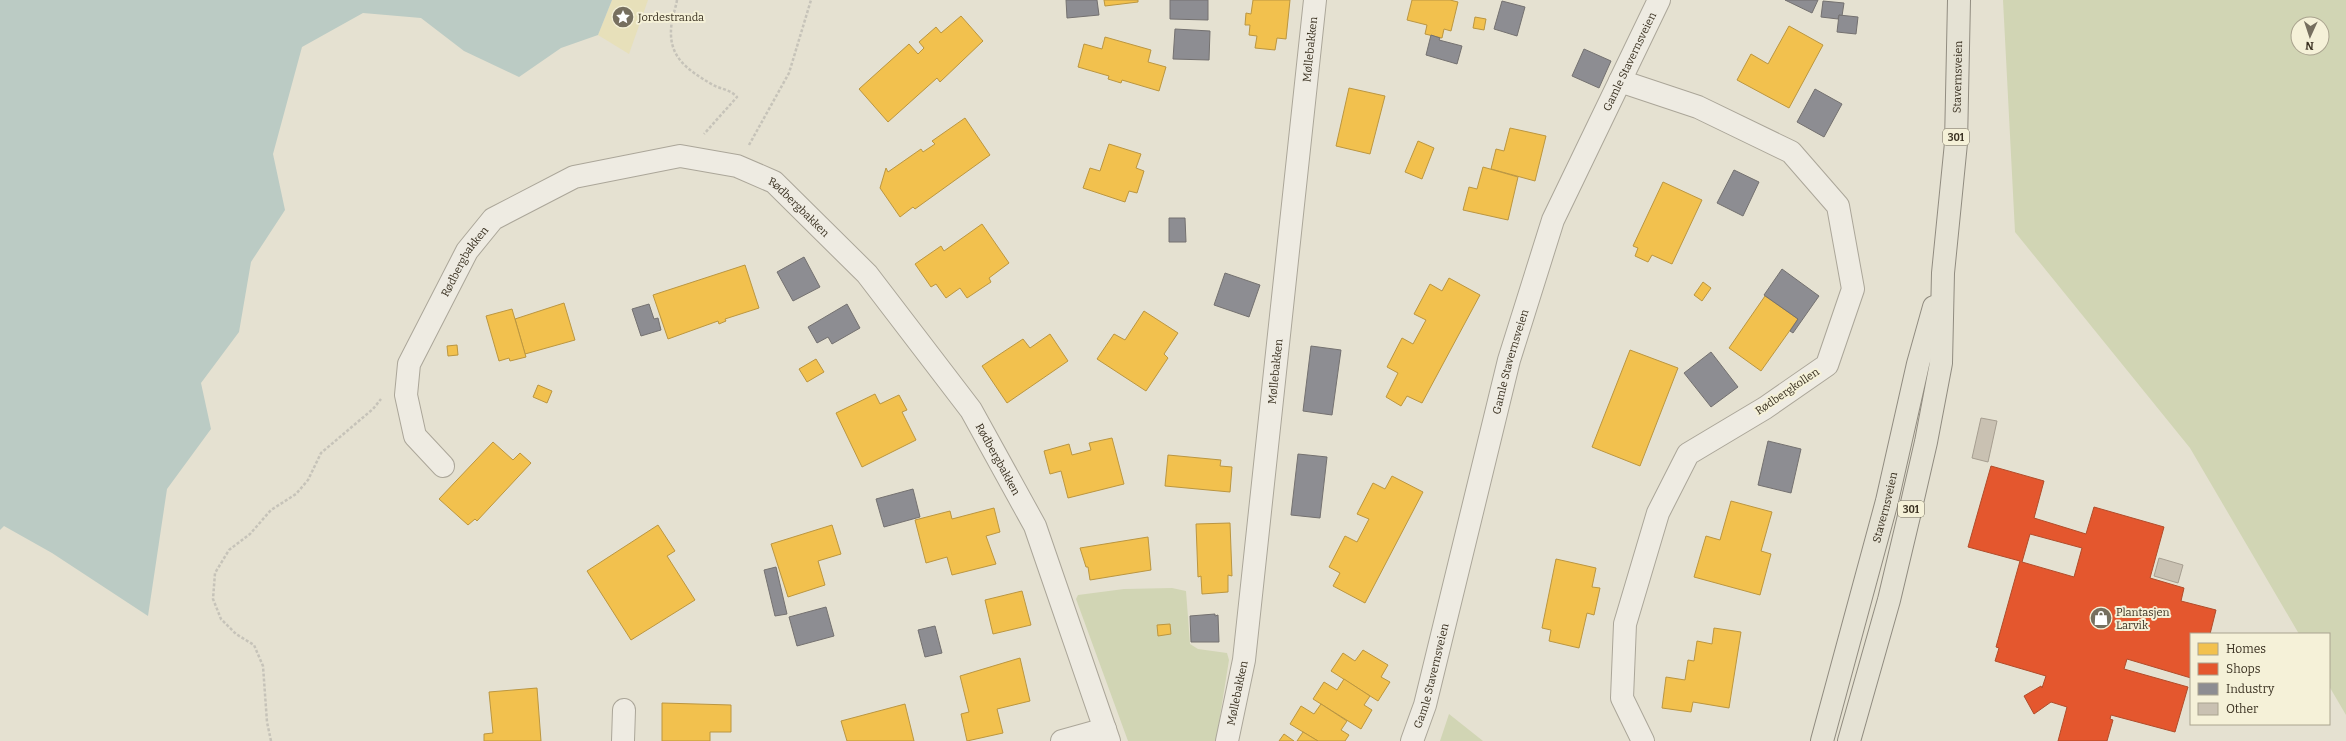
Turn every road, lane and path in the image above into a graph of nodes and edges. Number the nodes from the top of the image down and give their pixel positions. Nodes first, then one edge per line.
1 (677, 0) edge
2 (811, 0) edge
3 (1315, 0) edge
4 (1659, 0) edge
5 (1959, 0) edge
6 (1620, 81) junction
7 (680, 156) junction
8 (737, 166) junction
9 (1944, 273) junction
10 (382, 398) dead end
11 (443, 466) dead end
12 (624, 710) dead end
13 (1107, 735) edge
14 (271, 741) edge
15 (623, 741) edge
16 (1062, 741) edge
17 (1227, 741) edge
18 (1412, 741) edge
19 (1643, 741) edge
20 (1822, 741) edge
21 (1849, 741) edge

1 - 7 path
2 - 8 path
3 - 17 street, Møllebakken
4 - 6 street, Gamle Stavernsveien
5 - 9 main road, Stavernsveien / 301
6 - 18 street, Gamle Stavernsveien
6 - 19 street, Rødbergkollen
7 - 8 street, Rødbergbakken
7 - 11 street, Rødbergbakken
8 - 13 street, Rødbergbakken
9 - 20 main road, Stavernsveien / 301
9 - 21 main road, Stavernsveien / 301
10 - 14 path
12 - 15 street
13 - 16 street, Rødbergbakken

